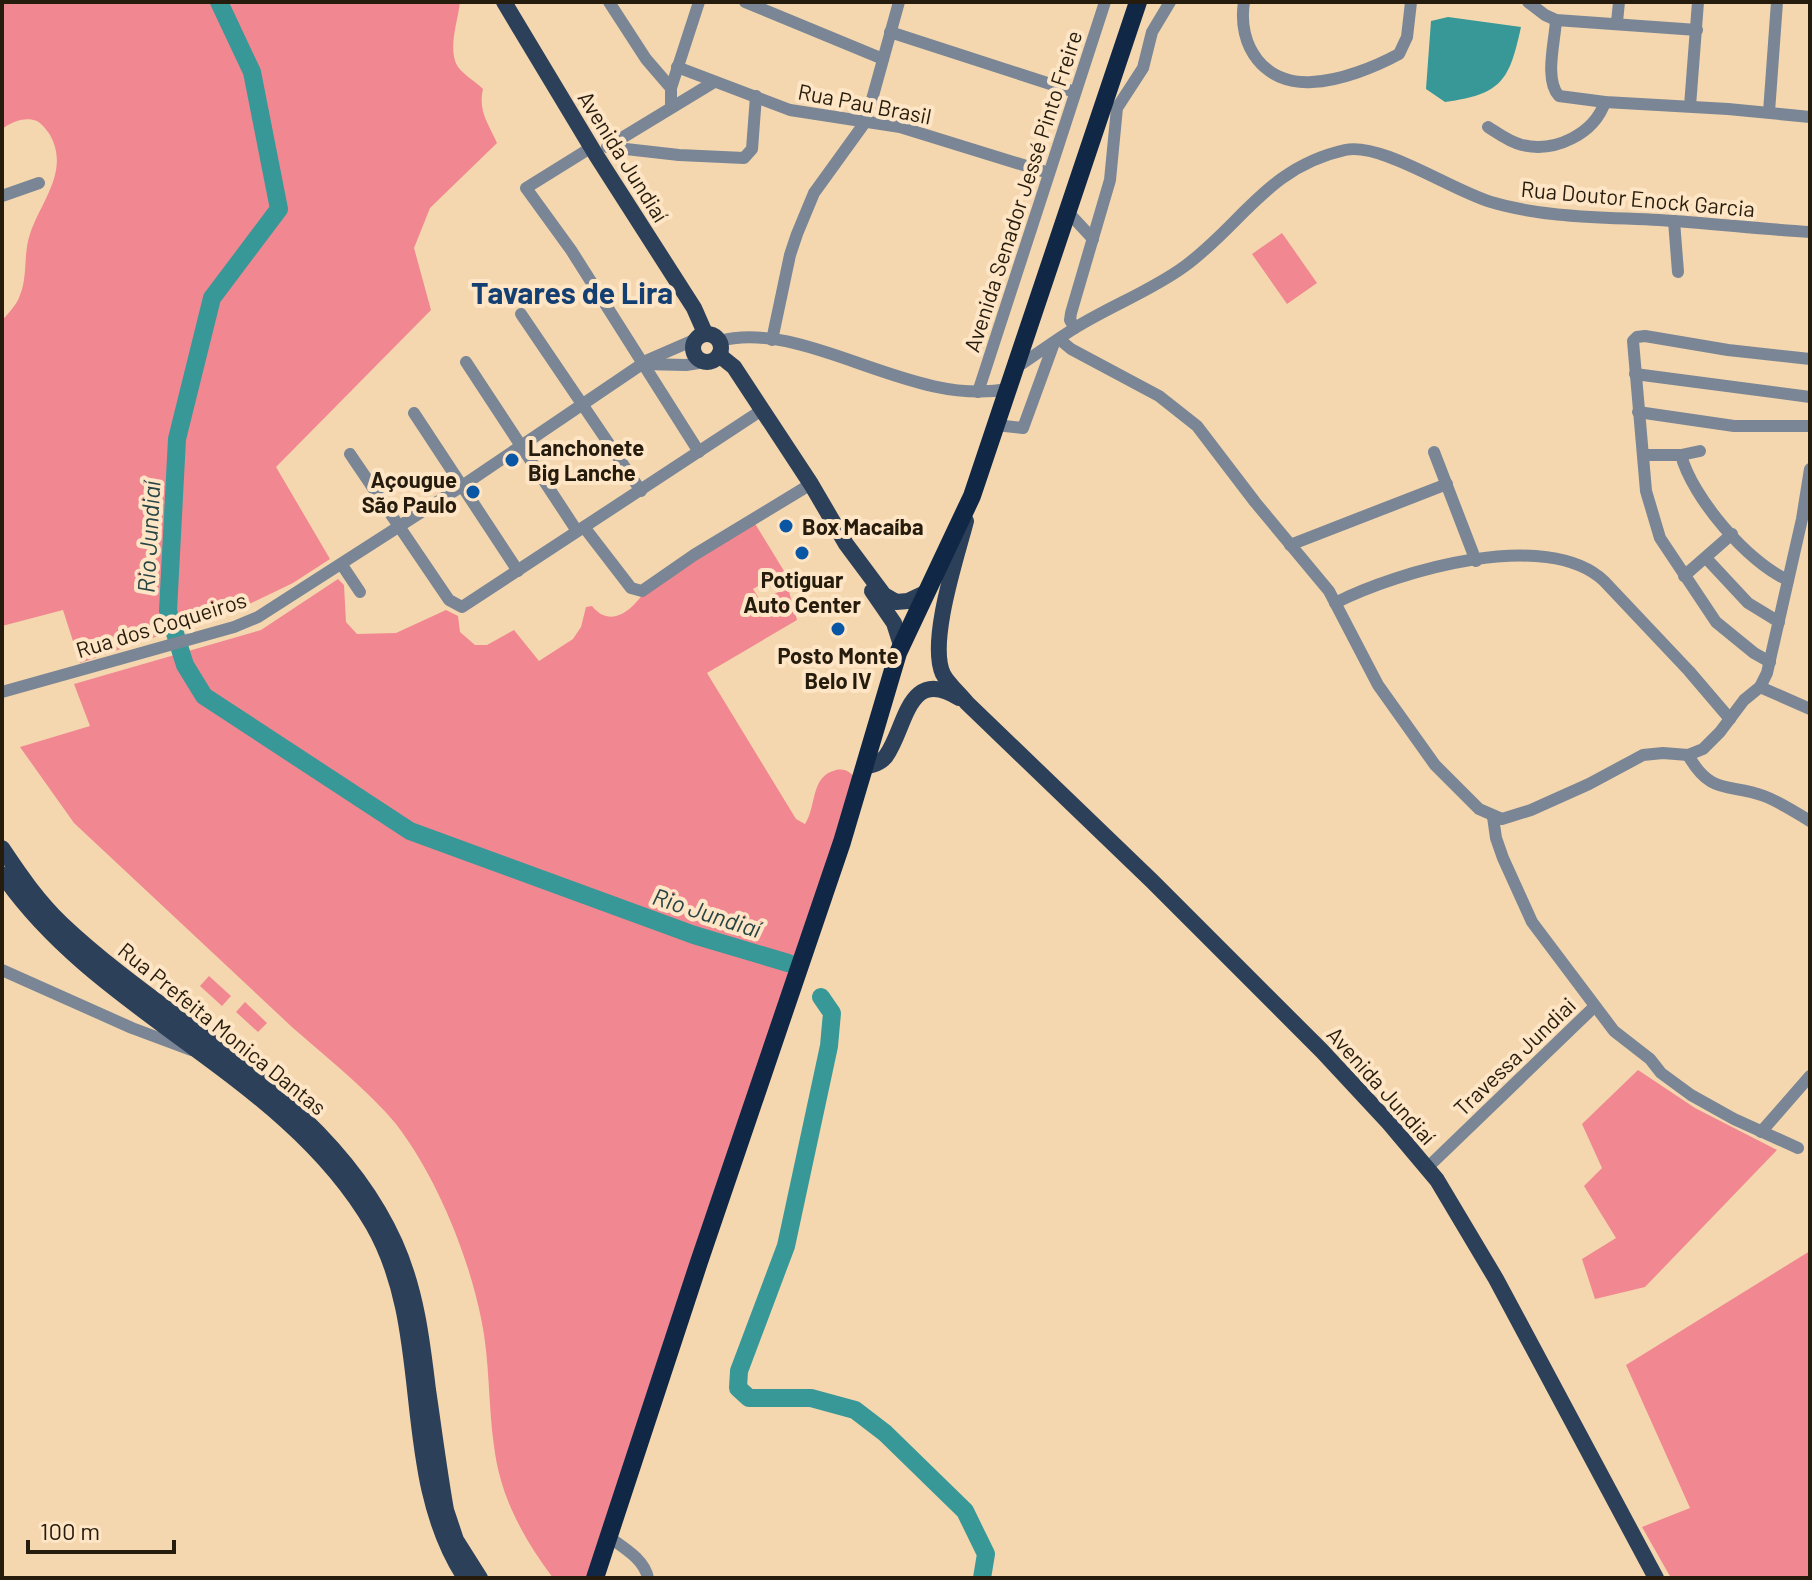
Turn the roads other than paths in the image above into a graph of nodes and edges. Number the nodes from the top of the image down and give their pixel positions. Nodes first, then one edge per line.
1 (504, 2) edge
2 (609, 2) edge
3 (699, 2) edge
4 (745, 2) edge
5 (899, 2) edge
6 (1138, 2) edge
7 (1170, 2) edge
8 (1244, 2) edge
9 (1411, 2) edge
10 (1619, 2) edge
11 (1698, 2) edge
12 (1777, 2) edge
13 (1102, 3) edge
14 (1532, 3) edge
15 (1556, 20) junction
16 (1617, 22) junction
17 (1697, 30) junction
18 (890, 32) junction
19 (883, 59) junction
20 (677, 67) junction
21 (714, 82) junction
22 (671, 88) junction
23 (1075, 92) junction
24 (756, 96) junction
25 (1605, 102) junction
26 (671, 106) junction
27 (1690, 106) junction
28 (1109, 110) junction
29 (1769, 112) junction
30 (1810, 117) edge
31 (866, 121) junction
32 (1488, 127) dead end
33 (598, 149) junction
34 (1049, 173) junction
35 (39, 183) dead end
36 (2, 196) edge
37 (1068, 212) junction
38 (1674, 221) junction
39 (1810, 232) edge
40 (1093, 239) junction
41 (1678, 272) dead end
42 (521, 314) dead end
43 (1075, 328) junction
44 (772, 340) junction
45 (1057, 341) junction
46 (709, 346) junction
47 (1810, 359) edge
48 (466, 362) dead end
49 (642, 364) junction
50 (1014, 369) junction
51 (1635, 374) junction
52 (1008, 389) junction
53 (978, 392) junction
54 (1810, 397) edge
55 (581, 406) junction
56 (762, 410) junction
57 (1638, 412) junction
58 (414, 413) dead end
59 (996, 425) junction
60 (1810, 426) edge
61 (521, 446) junction
62 (1700, 451) dead end
63 (699, 452) junction
64 (1434, 452) dead end
65 (350, 454) dead end
66 (1643, 455) junction
67 (1681, 455) junction
68 (1810, 469) edge
69 (811, 484) junction
70 (1447, 484) junction
71 (462, 486) junction
72 (641, 491) junction
73 (972, 496) junction
74 (1806, 520) edge
75 (400, 526) junction
76 (580, 529) junction
77 (1732, 534) junction
78 (1290, 545) junction
79 (1706, 558) junction
80 (1476, 561) junction
81 (859, 564) junction
82 (342, 565) junction
83 (518, 571) junction
84 (1684, 576) junction
85 (1788, 580) junction
86 (360, 592) dead end
87 (925, 593) junction
88 (1335, 603) junction
89 (1779, 622) junction
90 (901, 645) junction
91 (1770, 662) junction
92 (1760, 687) junction
93 (2, 692) edge
94 (967, 703) junction
95 (1810, 709) edge
96 (1730, 719) junction
97 (1688, 755) junction
98 (864, 767) junction
99 (1493, 817) junction
100 (1810, 821) edge
101 (2, 848) edge
102 (2, 874) edge
103 (2, 970) edge
104 (1594, 1007) junction
105 (206, 1048) junction
106 (1810, 1076) edge
107 (1761, 1132) junction
108 (1798, 1148) dead end
109 (1427, 1168) junction
110 (609, 1537) junction
111 (465, 1578) edge
112 (480, 1578) edge
113 (595, 1578) edge
114 (648, 1578) edge
115 (1656, 1578) edge

1 - 33 main road, Avenida Jundiaí
2 - 22 street
3 - 20 street
4 - 19 street
5 - 18 street
6 - 28 highway
7 - 28 street
8 - 9 street
10 - 16 street
11 - 17 street
12 - 29 street
13 - 23 street, Avenida Senador Jessé Pinto Freire
14 - 15 street
15 - 16 street
15 - 25 street
16 - 17 street
17 - 27 street
18 - 19 street
18 - 23 street
19 - 31 street
20 - 21 street, Rua Pau Brasil
20 - 22 street
21 - 24 street, Rua Pau Brasil
21 - 26 street
22 - 26 street
23 - 34 street, Avenida Senador Jessé Pinto Freire
24 - 31 street, Rua Pau Brasil
24 - 33 street
25 - 27 street
25 - 32 street
26 - 33 street
27 - 29 street
28 - 37 highway
28 - 40 street
29 - 30 street
31 - 34 street, Rua Pau Brasil
31 - 44 street
33 - 46 main road, Avenida Jundiaí
33 - 49 street
34 - 53 street, Avenida Senador Jessé Pinto Freire
35 - 36 street
37 - 40 street
37 - 50 highway
38 - 39 street, Rua Doutor Enock Garcia
38 - 41 street
38 - 43 street, Rua Doutor Enock Garcia
40 - 43 street
42 - 55 street
43 - 45 street, Rua Doutor Enock Garcia
44 - 46 street
44 - 53 street
45 - 50 street, Rua Doutor Enock Garcia
45 - 59 street
45 - 78 street
46 - 49 street, Rua dos Coqueiros
46 - 49 street
46 - 56 main road, Avenida Jundiaí
47 - 51 street
48 - 61 street
49 - 55 street, Rua dos Coqueiros
49 - 63 street
50 - 52 highway
51 - 54 street
51 - 57 street
52 - 53 street
52 - 59 highway
55 - 61 street, Rua dos Coqueiros
55 - 72 street
56 - 63 street
56 - 69 main road, Avenida Jundiaí
57 - 60 street
57 - 66 street
58 - 71 street
59 - 73 highway
61 - 71 street, Rua dos Coqueiros
61 - 76 street
62 - 67 street
63 - 72 street
64 - 70 street
65 - 75 street
66 - 67 street
66 - 84 street
67 - 77 street
68 - 74 street
69 - 76 street
69 - 81 main road, Avenida Jundiaí
70 - 78 street
70 - 80 street
71 - 75 street, Rua dos Coqueiros
71 - 83 street
72 - 76 street
73 - 87 highway
73 - 94 main road, Avenida Jundiaí
74 - 85 street
75 - 82 street, Rua dos Coqueiros
75 - 83 street
76 - 83 street
77 - 79 street
77 - 85 street
78 - 88 street
79 - 84 street
79 - 89 street
80 - 88 street
80 - 96 street
81 - 87 main road, Avenida Jundiaí
81 - 90 main road, Avenida Jundiaí
82 - 86 street
82 - 93 street, Rua dos Coqueiros
84 - 91 street
85 - 89 street
87 - 90 highway
88 - 99 street
89 - 91 street
90 - 98 highway
91 - 92 street
92 - 95 street
92 - 96 street
94 - 98 main road, Avenida Jundiaí
94 - 109 main road, Avenida Jundiaí
96 - 97 street
97 - 99 street
97 - 100 street
98 - 110 highway
99 - 104 street
101 - 105 main road, Rua Prefeita Monica Dantas
102 - 105 main road, Rua Prefeita Monica Dantas
103 - 105 street
104 - 107 street
104 - 109 street, Travessa Jundiai
105 - 111 main road, Rua Prefeita Monica Dantas
105 - 112 main road, Rua Prefeita Monica Dantas
106 - 107 street
107 - 108 street
109 - 115 main road, Avenida Jundiaí
110 - 113 highway
110 - 114 street

